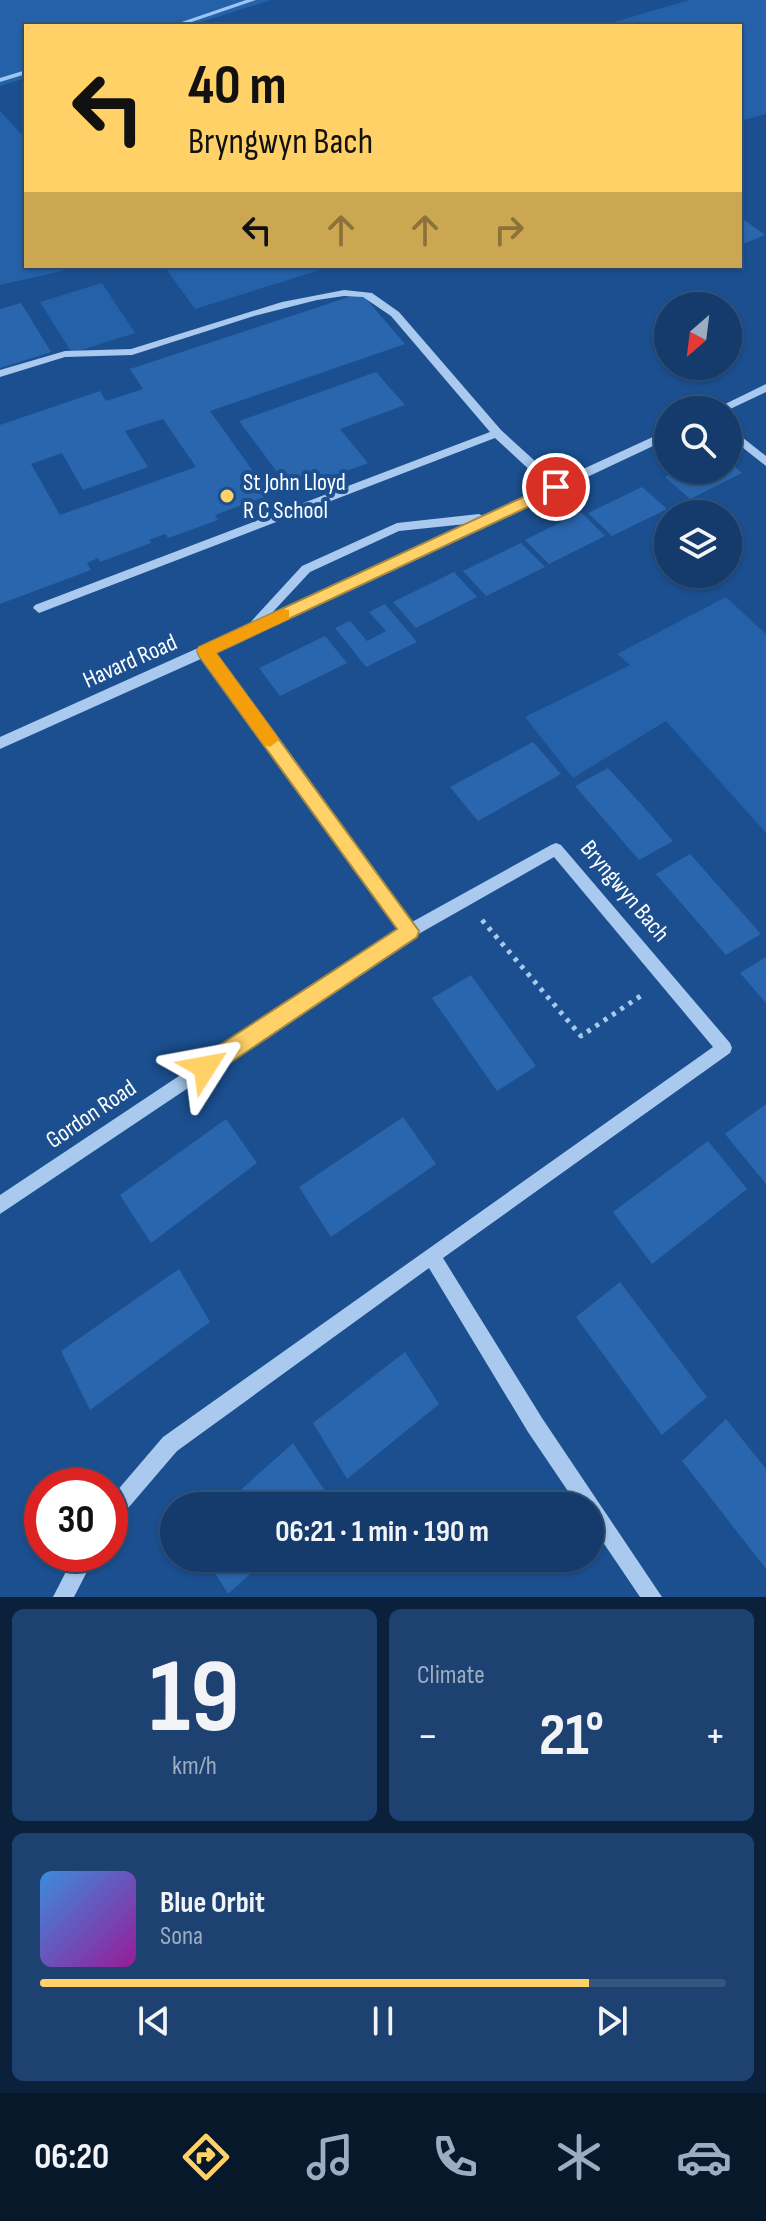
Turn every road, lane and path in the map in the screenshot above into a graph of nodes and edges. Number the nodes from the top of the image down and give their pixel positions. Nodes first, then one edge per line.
1 (0, 374) edge
2 (766, 388) edge
3 (742, 399) edge
4 (497, 433) junction
5 (654, 441) edge
6 (742, 442) edge
7 (766, 462) edge
8 (556, 487) junction
9 (494, 517) junction
10 (39, 608) dead end
11 (248, 631) junction
12 (205, 651) junction
13 (0, 743) edge
14 (464, 900) junction
15 (410, 931) junction
16 (666, 980) junction
17 (0, 1205) edge
18 (431, 1256) junction
19 (580, 1492) edge
20 (128, 1493) edge
21 (604, 1527) edge
22 (76, 1572) edge
23 (63, 1597) edge
24 (652, 1597) edge

1 - 4 street
2 - 3 street
4 - 8 street
4 - 10 street
5 - 8 street, Havard Road
6 - 7 street
8 - 9 street, Havard Road
9 - 11 street, Havard Road
9 - 11 street
11 - 12 street, Havard Road
12 - 13 street, Havard Road
12 - 15 street
14 - 15 street, Bryngwyn Bach
14 - 16 street, Bryngwyn Bach
14 - 16 path
15 - 17 street, Gordon Road
16 - 18 street, Bryngwyn Bach
18 - 19 street
18 - 20 street, Bryngwyn Bach
21 - 24 street
22 - 23 street

